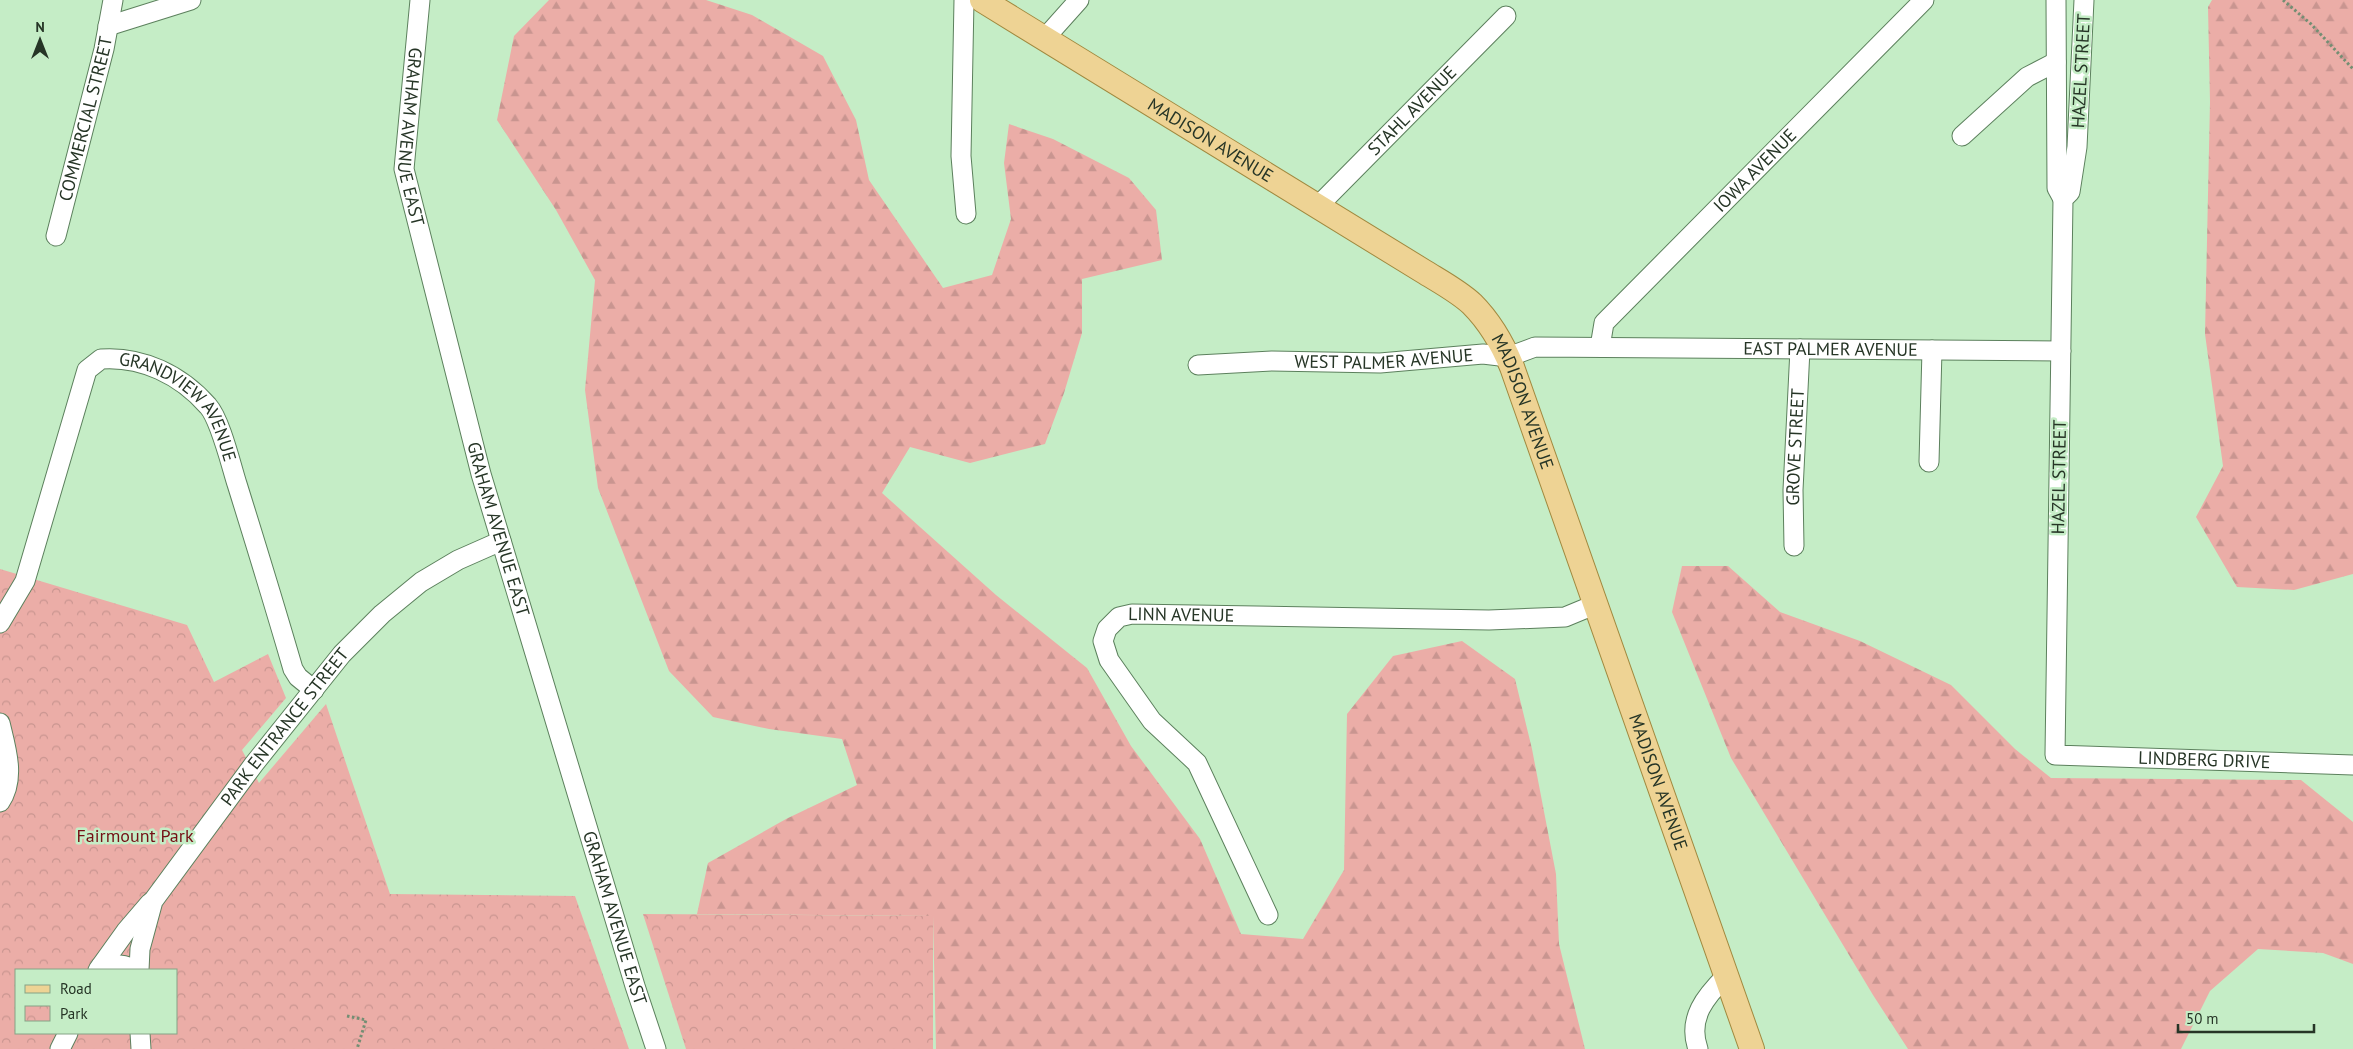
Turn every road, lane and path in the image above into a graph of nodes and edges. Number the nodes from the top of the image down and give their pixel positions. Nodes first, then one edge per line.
1 (113, 0) edge
2 (191, 0) edge
3 (420, 0) edge
4 (964, 0) edge
5 (982, 0) edge
6 (1079, 0) edge
7 (1924, 0) edge
8 (2056, 0) edge
9 (2084, 0) edge
10 (2284, 0) edge
11 (1506, 16) dead end
12 (108, 26) junction
13 (1045, 38) junction
14 (2056, 62) junction
15 (2353, 69) edge
16 (1962, 136) dead end
17 (2063, 199) junction
18 (1318, 206) junction
19 (966, 214) dead end
20 (56, 236) dead end
21 (1600, 348) junction
22 (1800, 349) junction
23 (1932, 350) junction
24 (2061, 351) junction
25 (1508, 357) junction
26 (1198, 365) dead end
27 (1929, 462) dead end
28 (501, 541) junction
29 (1794, 546) dead end
30 (1594, 605) junction
31 (0, 624) edge
32 (314, 690) junction
33 (0, 722) edge
34 (2055, 755) joint
35 (2353, 765) edge
36 (0, 802) edge
37 (153, 901) junction
38 (1268, 915) dead end
39 (100, 968) edge
40 (132, 969) edge
41 (139, 969) edge
42 (1726, 976) junction
43 (347, 1016) dead end
44 (68, 1034) edge
45 (140, 1034) edge
46 (60, 1049) edge
47 (141, 1049) edge
48 (358, 1049) edge
49 (656, 1049) edge
50 (1698, 1049) edge
51 (1752, 1049) edge

1 - 12 street, COMMERCIAL STREET
2 - 12 street
3 - 28 street, GRAHAM AVENUE EAST
4 - 19 street
5 - 13 main road, MADISON AVENUE
6 - 13 street
7 - 21 street, IOWA AVENUE
8 - 14 street, HAZEL STREET
9 - 17 street, HAZEL STREET
10 - 15 path
11 - 18 street, STAHL AVENUE
12 - 20 street, COMMERCIAL STREET
13 - 18 main road, MADISON AVENUE
14 - 16 street
14 - 17 street, HAZEL STREET
17 - 24 street, HAZEL STREET
18 - 25 main road, MADISON AVENUE
21 - 22 street, EAST PALMER AVENUE
21 - 25 street, WEST PALMER AVENUE
22 - 23 street, EAST PALMER AVENUE
22 - 29 street, GROVE STREET
23 - 24 street, EAST PALMER AVENUE
23 - 27 street
24 - 34 street, HAZEL STREET
25 - 26 street, WEST PALMER AVENUE
25 - 30 main road, MADISON AVENUE
28 - 32 street, PARK ENTRANCE STREET
28 - 49 street, GRAHAM AVENUE EAST
30 - 38 street, LINN AVENUE
30 - 42 main road, MADISON AVENUE
31 - 32 street, GRANDVIEW AVENUE
32 - 37 street, PARK ENTRANCE STREET
33 - 36 street
34 - 35 street, LINDBERG DRIVE
37 - 39 street
37 - 41 street, PARK ENTRANCE STREET
39 - 40 street
42 - 50 street
42 - 51 main road, MADISON AVENUE
43 - 48 path
44 - 46 street
45 - 47 street

